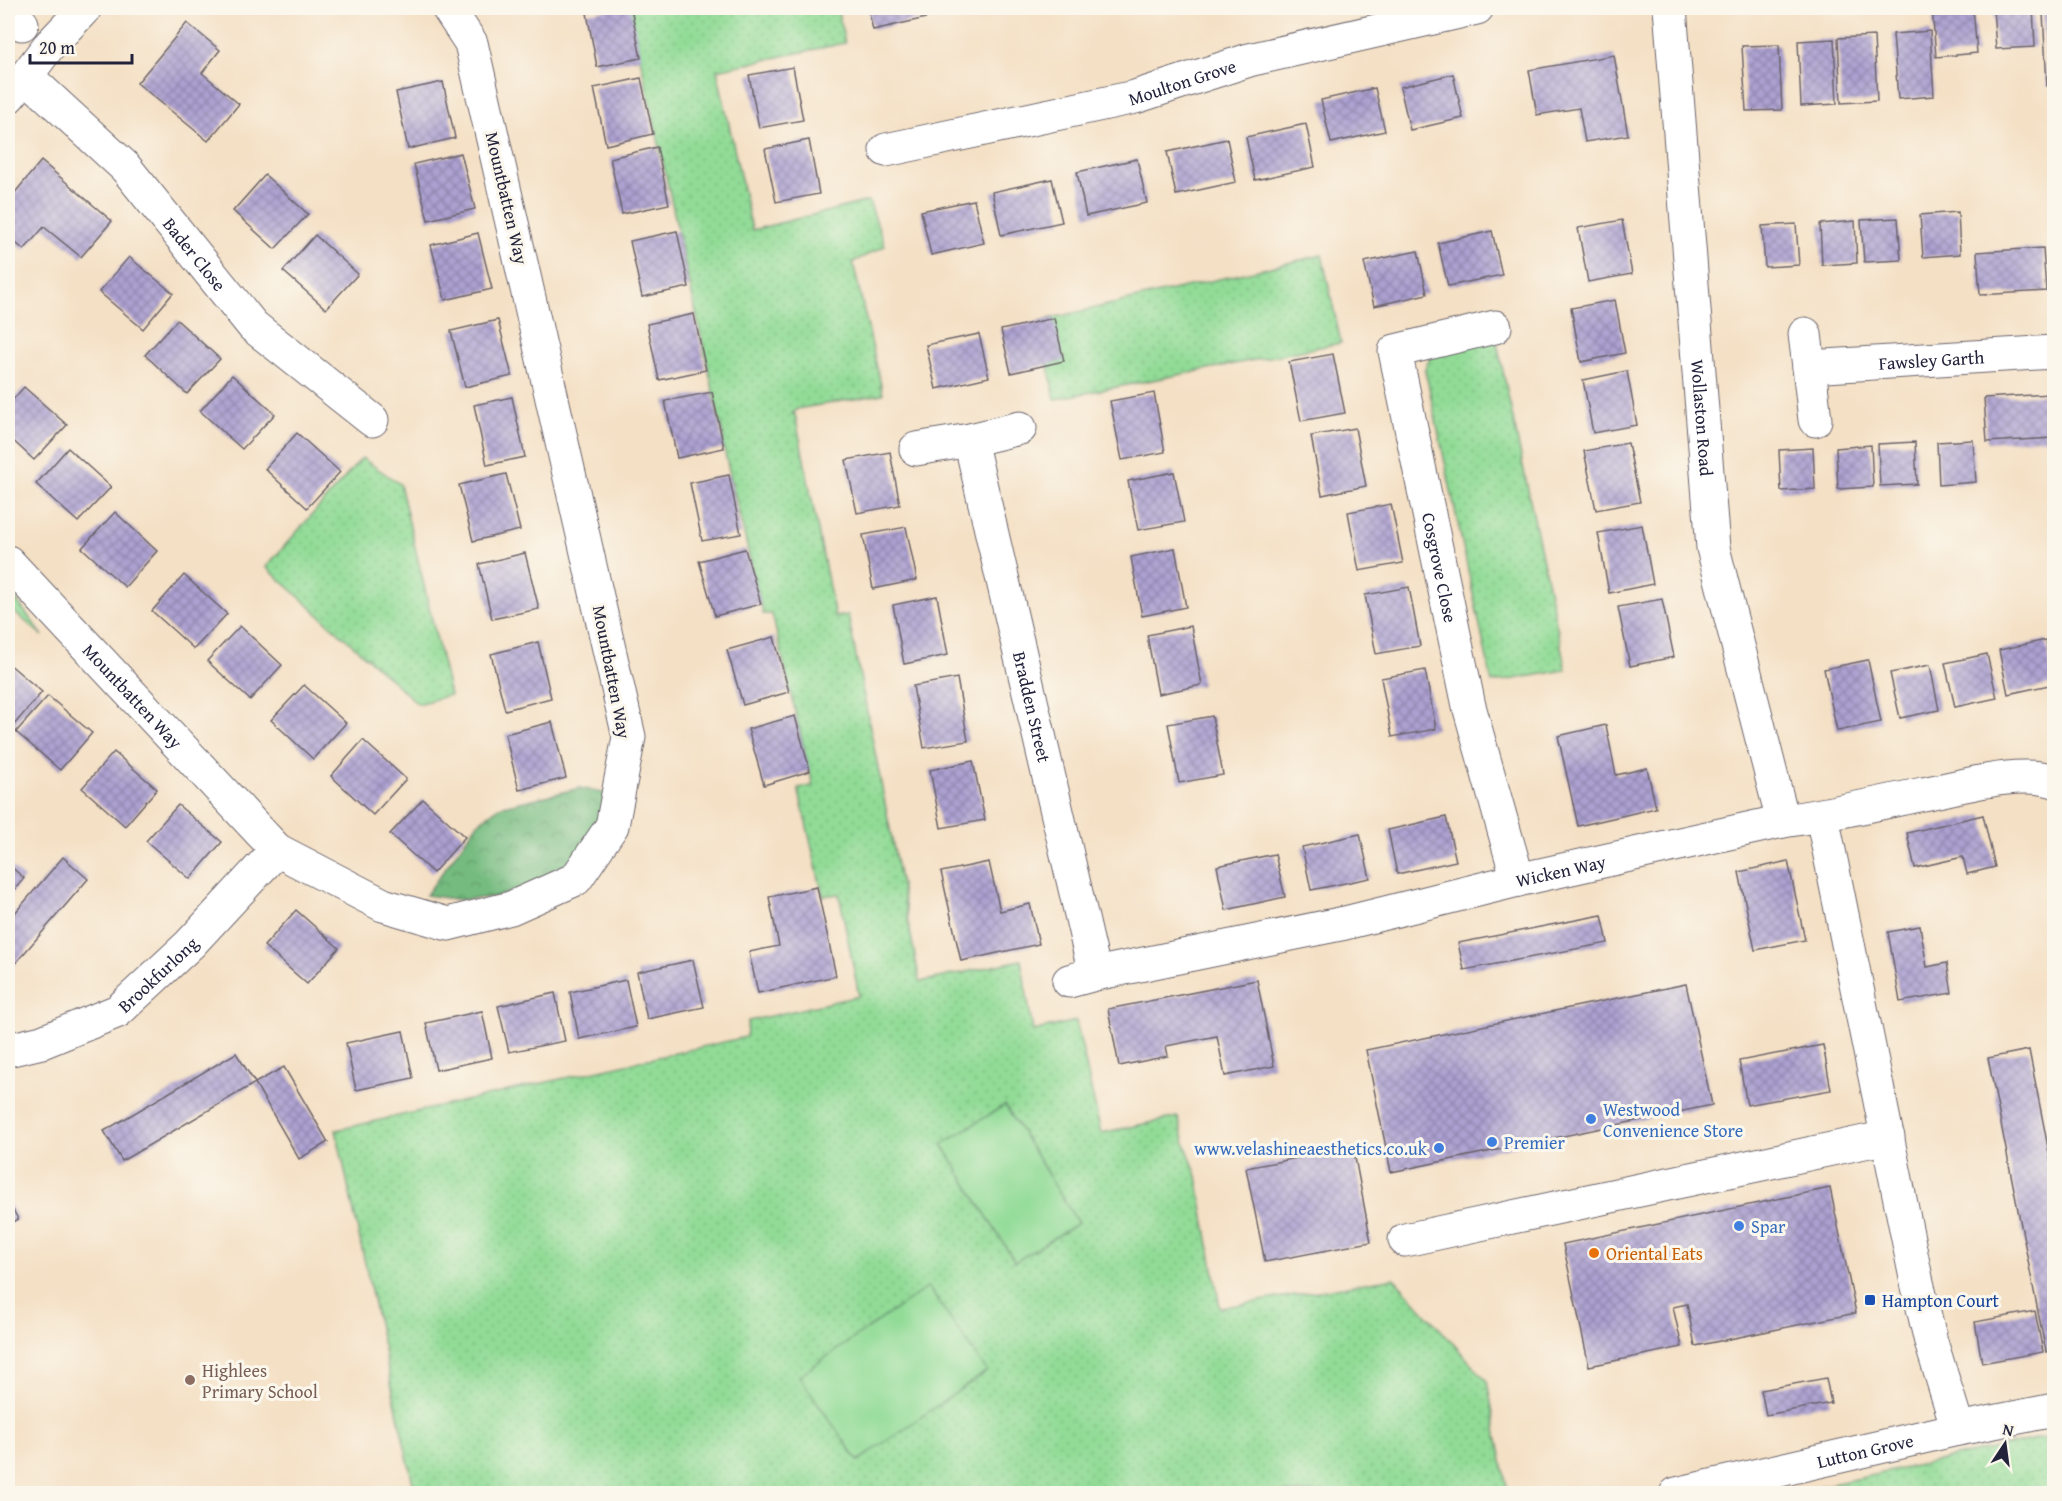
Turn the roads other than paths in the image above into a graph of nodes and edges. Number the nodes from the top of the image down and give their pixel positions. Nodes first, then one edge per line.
1 (85, 8) edge
2 (448, 8) edge
3 (1477, 8) edge
4 (1670, 8) edge
5 (17, 87) edge
6 (886, 150) dead end
7 (1495, 327) dead end
8 (1805, 333) dead end
9 (2055, 352) edge
10 (1809, 367) junction
11 (372, 420) dead end
12 (1815, 420) dead end
13 (1020, 428) dead end
14 (970, 440) junction
15 (916, 449) dead end
16 (8, 562) edge
17 (2055, 781) edge
18 (1822, 816) junction
19 (1783, 821) junction
20 (277, 849) junction
21 (1518, 880) junction
22 (1082, 978) joint
23 (8, 1050) edge
24 (1888, 1137) junction
25 (1405, 1240) dead end
26 (2055, 1410) edge
27 (1958, 1429) junction
28 (1676, 1494) edge

1 - 5 street
2 - 20 street, Mountbatten Way
3 - 6 street, Moulton Grove
4 - 19 street, Wollaston Road
5 - 11 street, Bader Close
7 - 21 street, Cosgrove Close
8 - 10 street
9 - 10 street, Fawsley Garth
10 - 12 street
13 - 14 street
14 - 15 street
14 - 22 street, Bradden Street
16 - 20 street, Mountbatten Way
17 - 18 street, Wicken Way
18 - 19 street, Wicken Way
18 - 24 street
19 - 21 street, Wicken Way
20 - 23 street, Brookfurlong
21 - 22 street, Wicken Way
24 - 25 street
24 - 27 street
26 - 27 street, Lutton Grove
27 - 28 street, Lutton Grove

